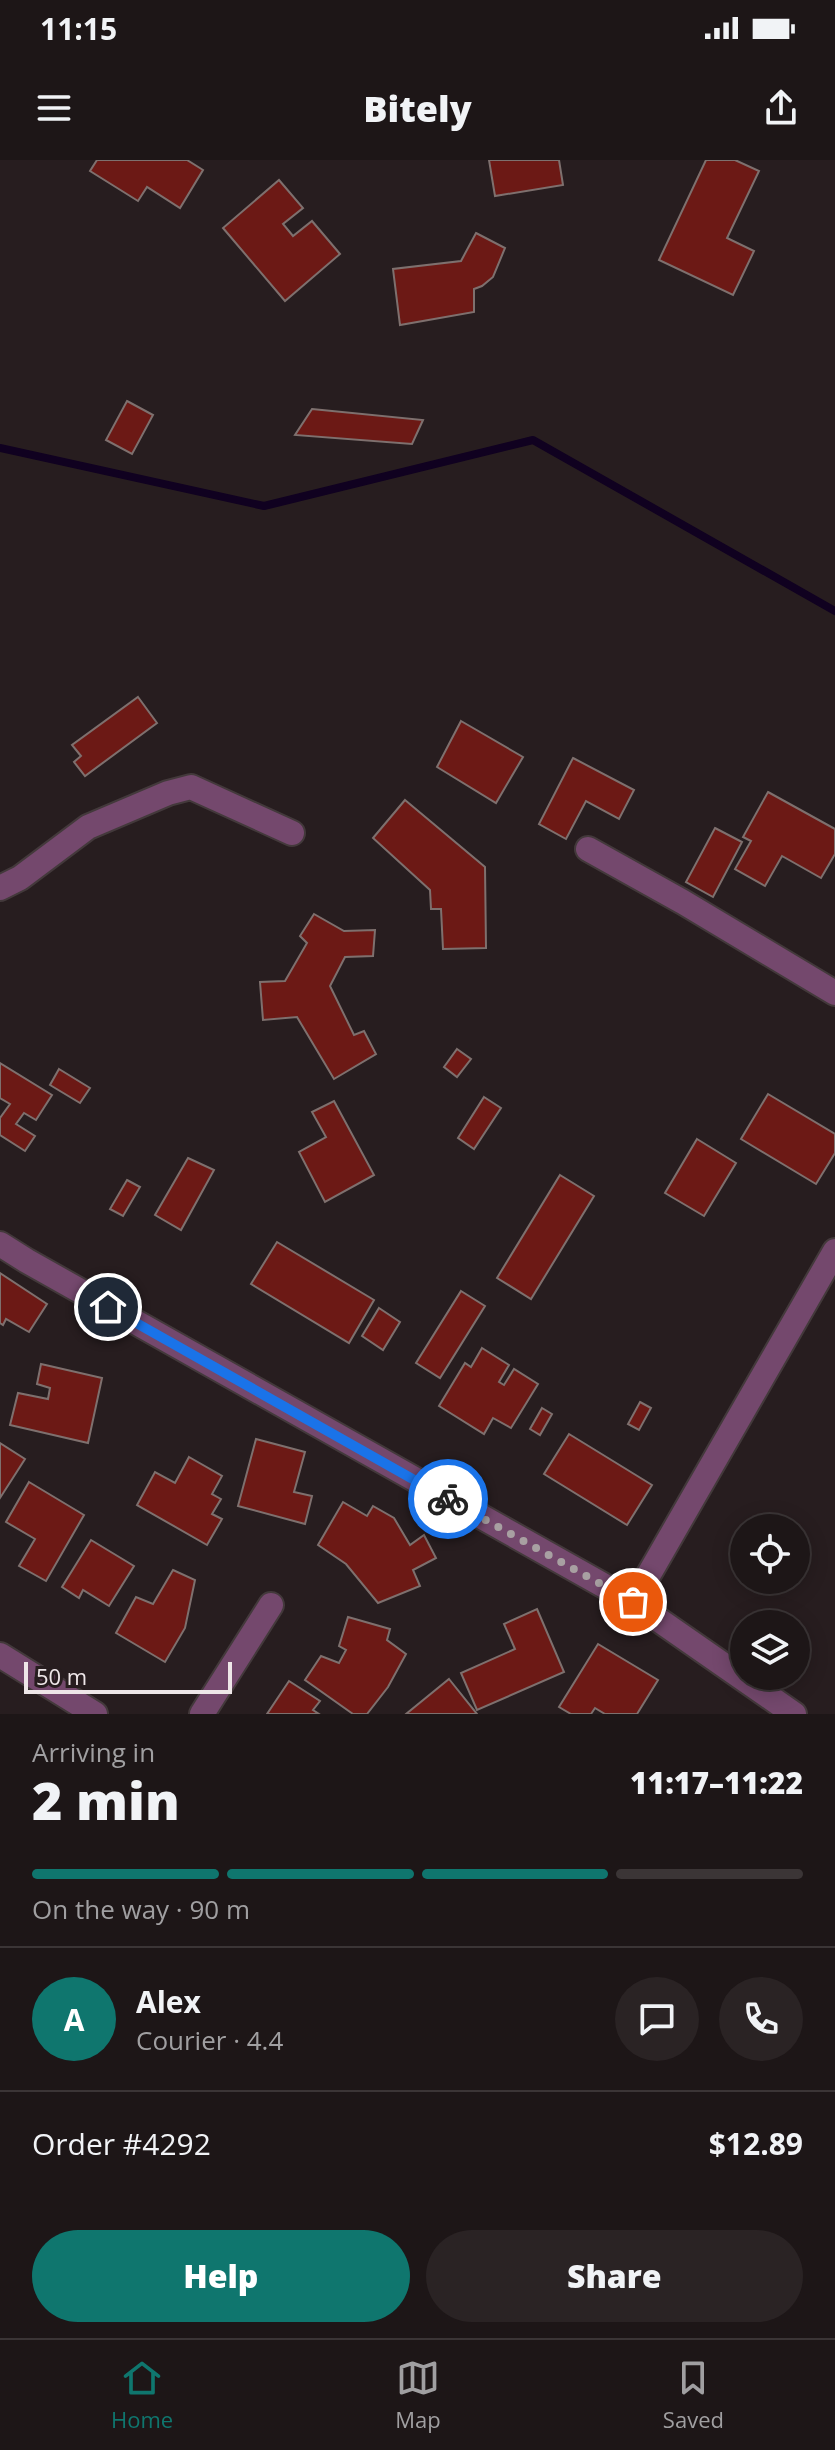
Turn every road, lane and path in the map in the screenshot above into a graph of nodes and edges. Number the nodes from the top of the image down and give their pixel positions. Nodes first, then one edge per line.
1 (292, 833) dead end
2 (588, 849) dead end
3 (0, 888) edge
4 (835, 993) edge
5 (0, 1244) edge
6 (835, 1251) edge
7 (633, 1602) junction
8 (271, 1605) dead end
9 (0, 1655) edge
10 (95, 1714) edge
11 (202, 1714) edge
12 (794, 1714) edge

1 - 3 street
2 - 4 street
5 - 7 street
6 - 7 street
7 - 12 street
8 - 11 street
9 - 10 street

